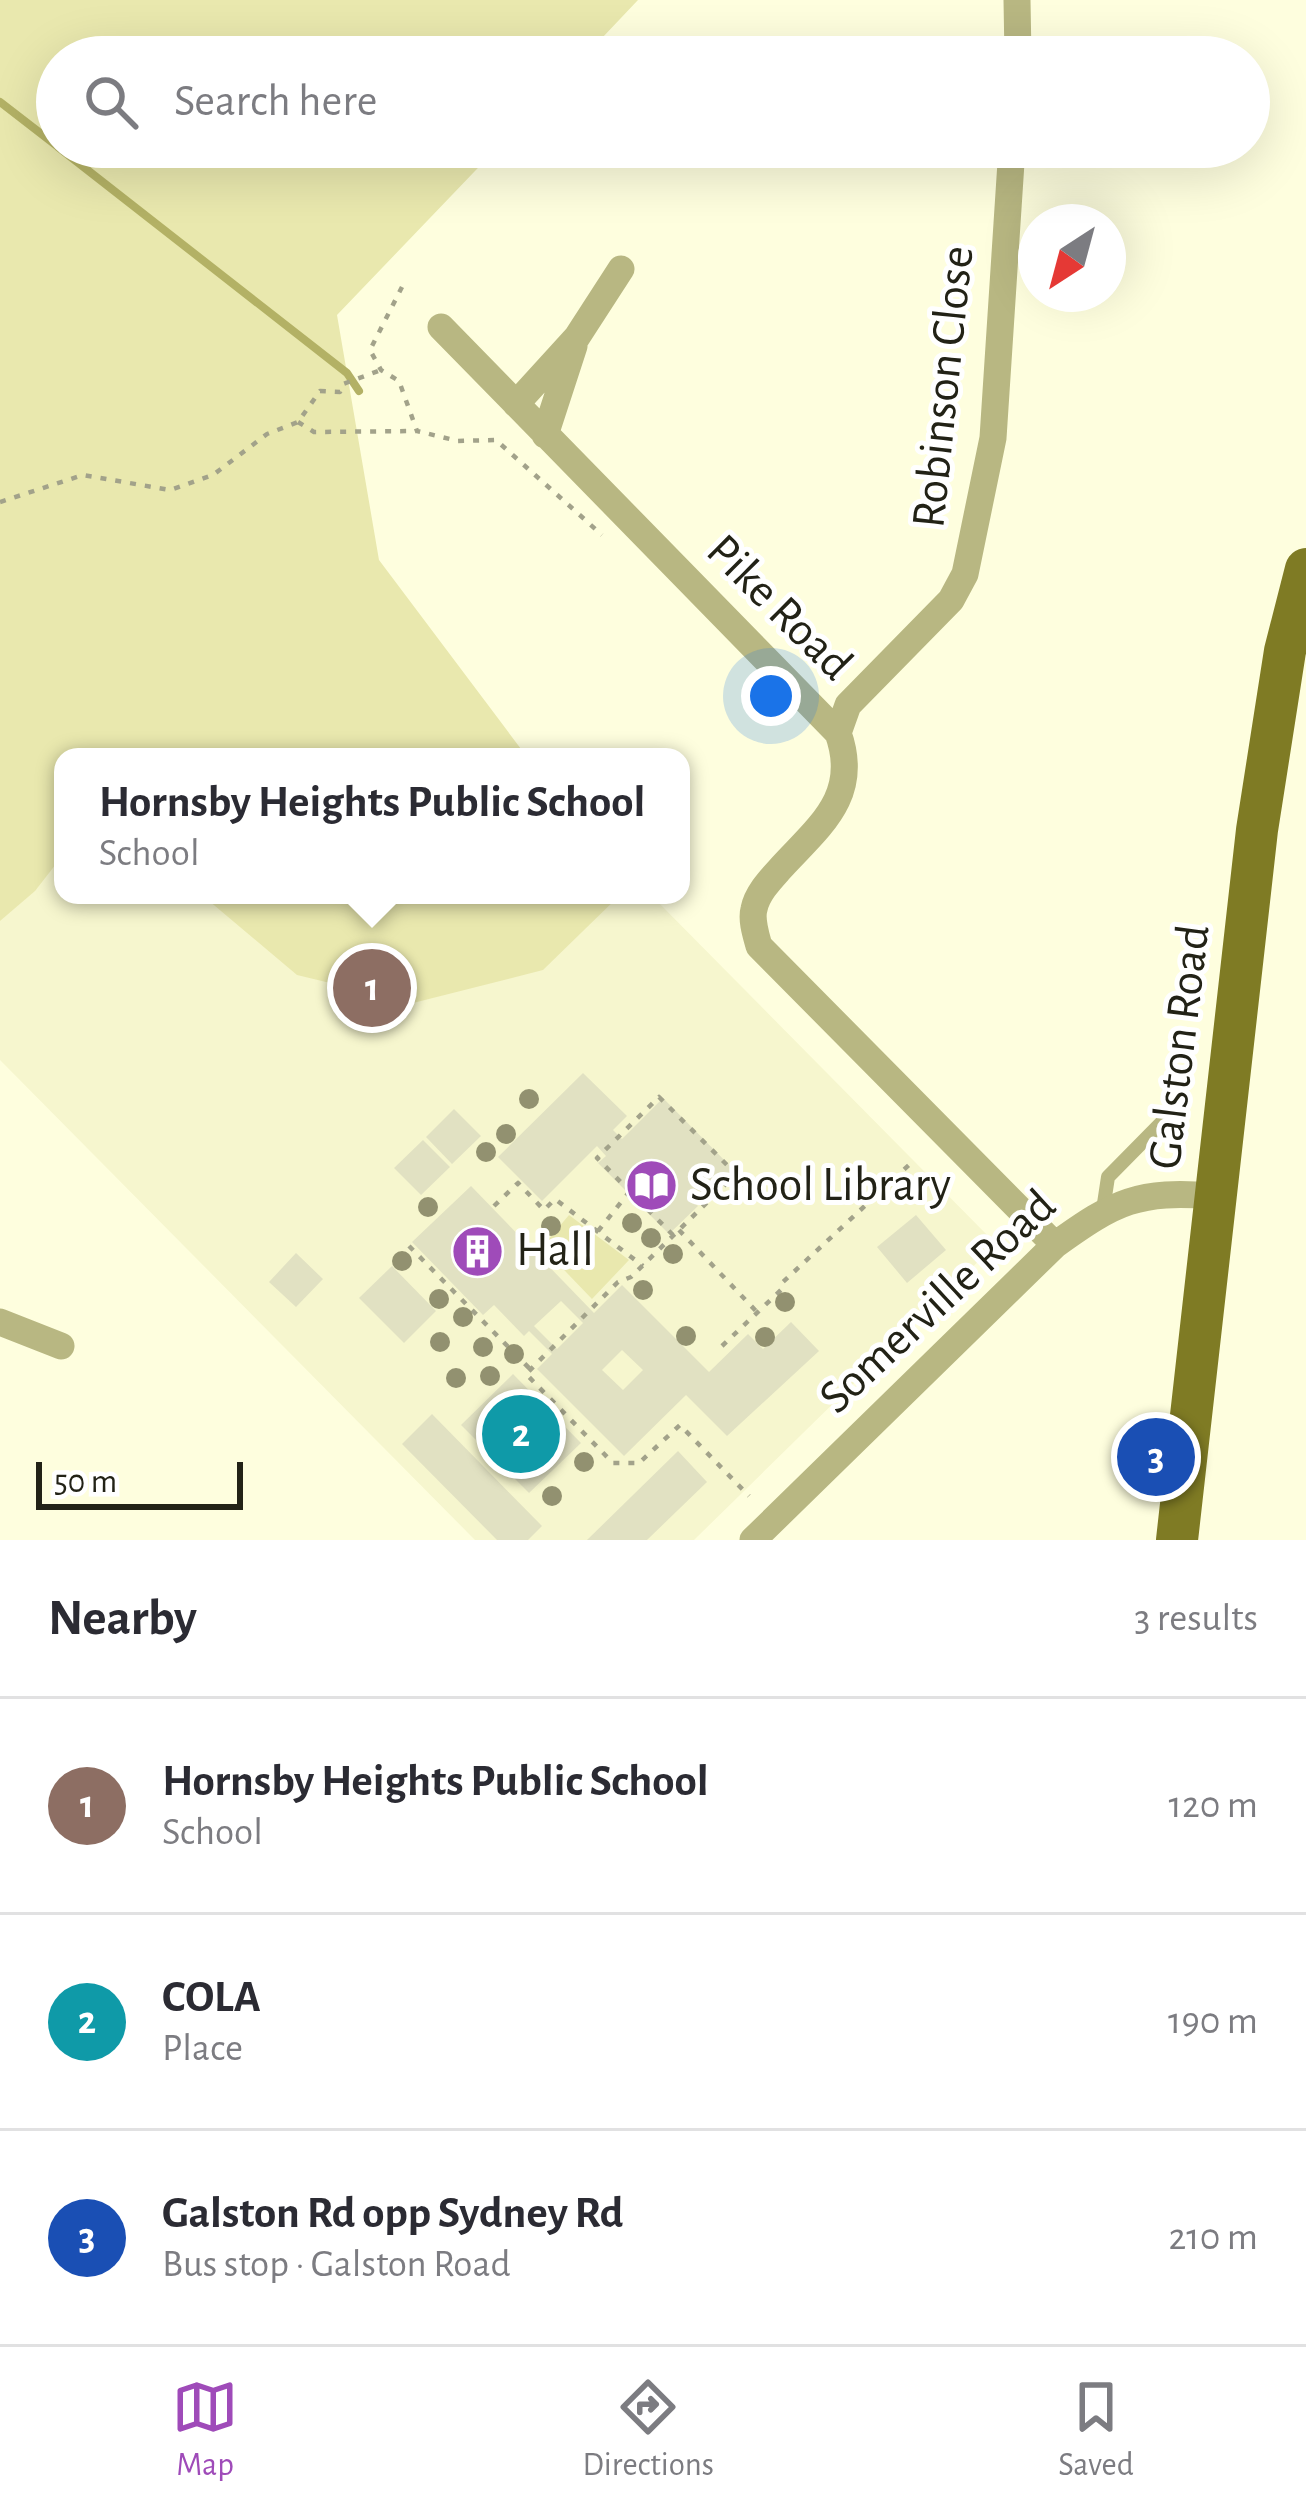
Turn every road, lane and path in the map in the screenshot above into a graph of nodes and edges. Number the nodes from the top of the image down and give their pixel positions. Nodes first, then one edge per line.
1 (1017, 0) edge
2 (1018, 36) edge
3 (1011, 168) edge
4 (621, 269) dead end
5 (402, 287) dead end
6 (441, 328) dead end
7 (577, 337) junction
8 (381, 370) junction
9 (516, 404) junction
10 (298, 422) junction
11 (417, 431) junction
12 (545, 434) junction
13 (0, 502) edge
14 (631, 521) junction
15 (1306, 569) edge
16 (838, 733) junction
17 (1176, 1108) dead end
18 (911, 1163) dead end
19 (630, 1191) junction
20 (1214, 1196) junction
21 (494, 1206) dead end
22 (1103, 1210) junction
23 (598, 1232) junction
24 (676, 1233) junction
25 (1055, 1245) junction
26 (410, 1246) dead end
27 (643, 1266) junction
28 (758, 1312) junction
29 (0, 1322) edge
30 (61, 1346) dead end
31 (722, 1346) dead end
32 (530, 1369) junction
33 (749, 1496) dead end
34 (753, 1540) edge
35 (1177, 1540) edge

1 - 2 street
3 - 16 street, Robinson Close
4 - 7 street
5 - 8 path
6 - 9 street, Pike Road
7 - 9 street
7 - 12 street
8 - 10 path
8 - 11 path
9 - 12 street, Pike Road
10 - 11 path
10 - 13 path
11 - 14 path
12 - 14 street, Pike Road
14 - 16 street, Pike Road
15 - 20 main road, Galston Road
16 - 25 street, Pike Road
17 - 22 lane
18 - 28 path
19 - 23 path
19 - 24 path
19 - 24 path
20 - 22 street, Somerville Road
20 - 35 main road, Galston Road
21 - 23 path
22 - 25 street, Somerville Road
23 - 27 path
24 - 27 path
24 - 28 path
25 - 34 street, Somerville Road
26 - 32 path
27 - 32 path
28 - 31 path
29 - 30 street
32 - 33 path

